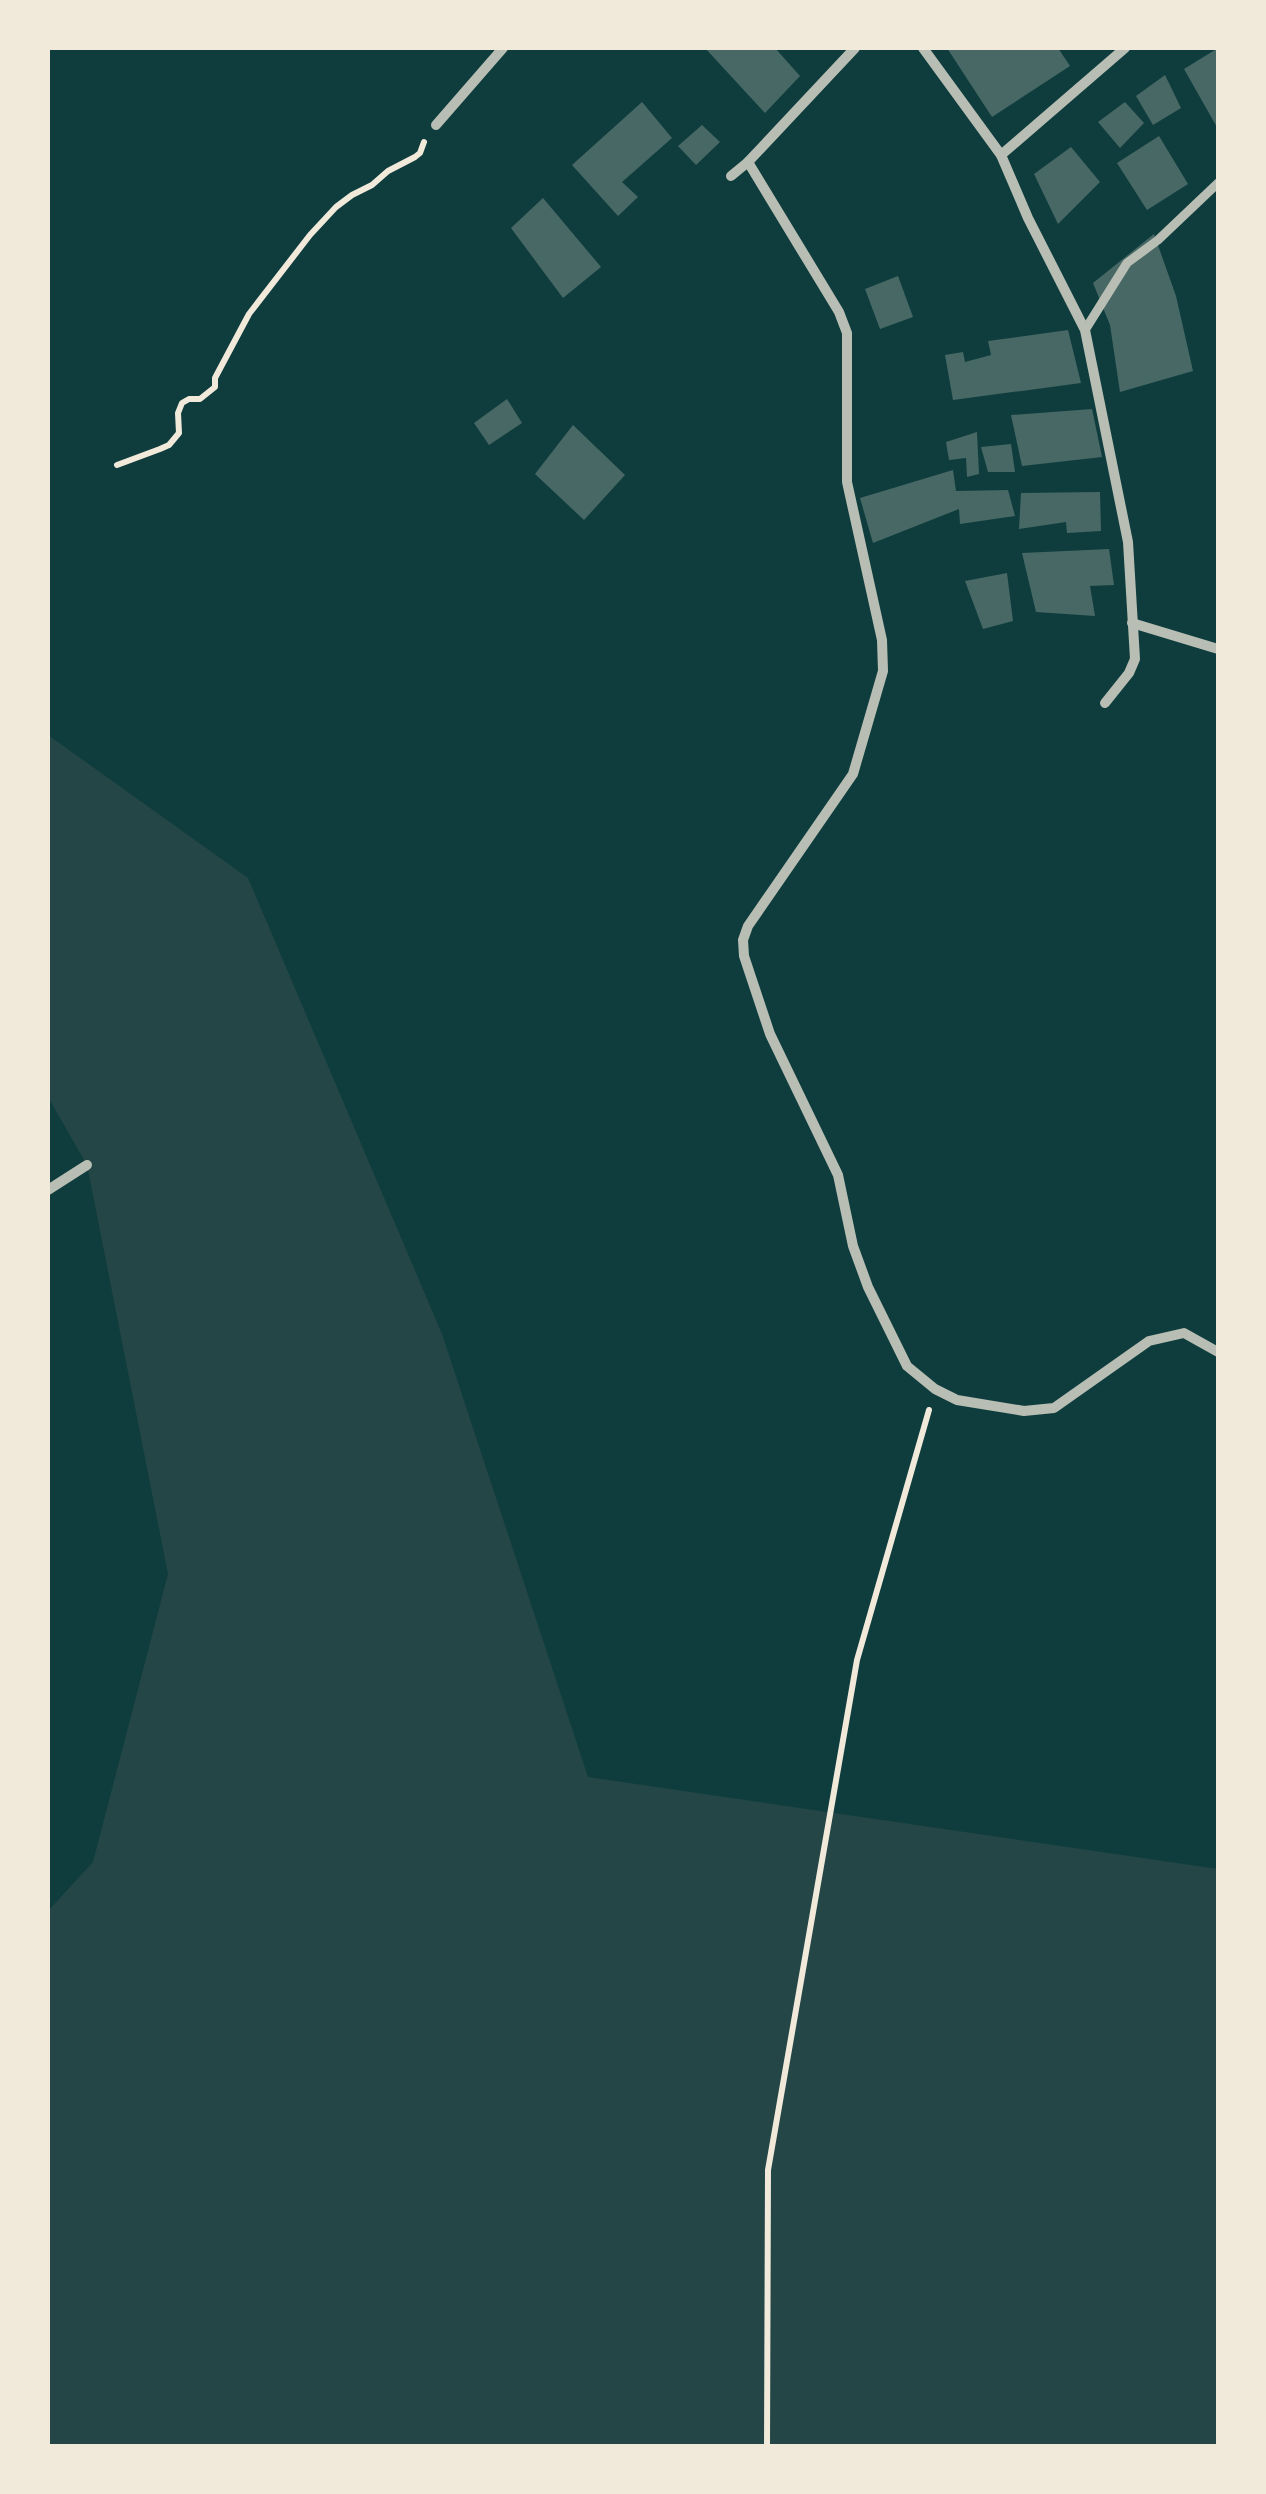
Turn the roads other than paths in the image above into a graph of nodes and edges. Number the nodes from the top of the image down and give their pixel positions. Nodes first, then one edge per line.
1 (503, 48) edge
2 (855, 48) edge
3 (924, 48) edge
4 (1124, 48) edge
5 (436, 125) road end
6 (1001, 156) junction
7 (748, 162) junction
8 (731, 176) dead end
9 (1218, 183) edge
10 (1085, 330) junction
11 (1132, 623) junction
12 (1218, 649) edge
13 (1105, 703) dead end
14 (87, 1165) dead end
15 (48, 1190) edge
16 (1218, 1352) edge

1 - 5 street
2 - 7 street
3 - 6 street
4 - 6 street
6 - 10 street
7 - 8 street
7 - 16 street
9 - 10 street
10 - 11 street
11 - 12 street
11 - 13 street
14 - 15 street

